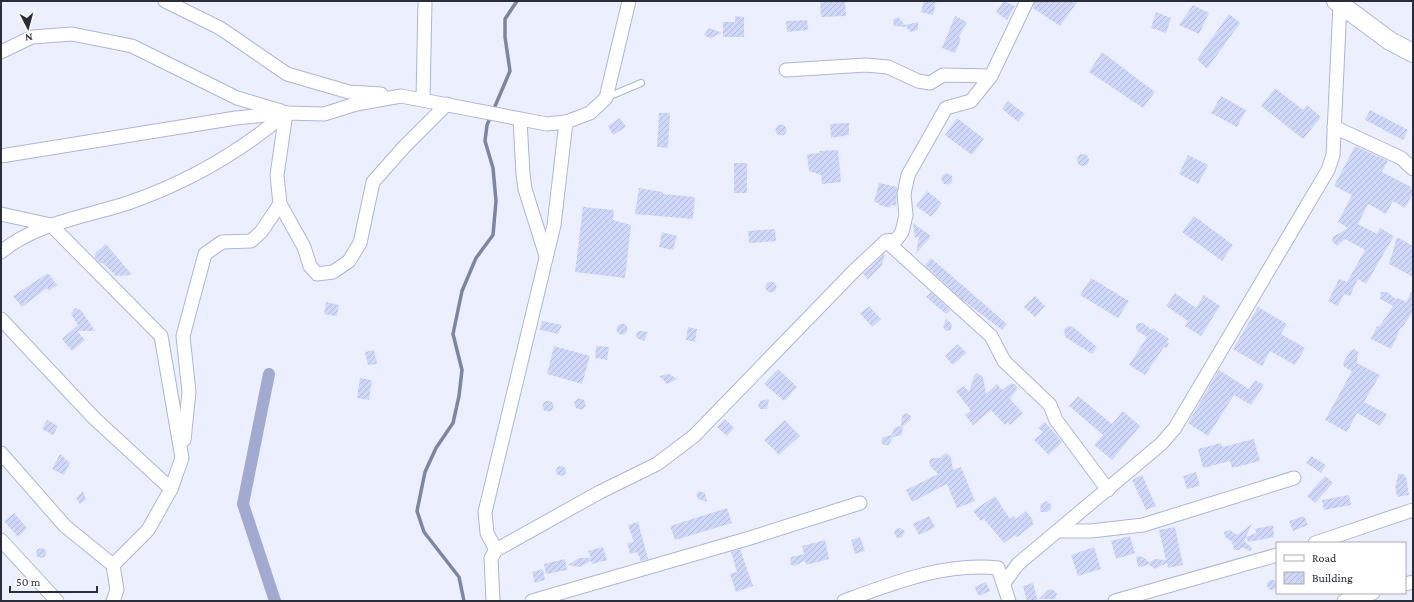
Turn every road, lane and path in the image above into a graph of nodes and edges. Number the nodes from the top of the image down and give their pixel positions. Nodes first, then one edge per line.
1 (165, 1) edge
2 (425, 1) edge
3 (629, 1) edge
4 (1027, 1) edge
5 (1339, 2) edge
6 (1, 52) edge
7 (1413, 53) edge
8 (786, 70) dead end
9 (991, 76) junction
10 (641, 83) dead end
11 (401, 96) junction
12 (606, 98) junction
13 (423, 100) junction
14 (447, 104) junction
15 (286, 113) junction
16 (516, 119) junction
17 (566, 122) junction
18 (1334, 127) junction
19 (1, 156) edge
20 (1413, 169) edge
21 (280, 204) junction
22 (1, 214) edge
23 (51, 225) junction
24 (14, 241) junction
25 (886, 242) junction
26 (1, 243) edge
27 (1, 252) edge
28 (546, 256) junction
29 (1, 319) edge
30 (1, 453) edge
31 (182, 458) junction
32 (1294, 478) dead end
33 (170, 489) junction
34 (1108, 490) junction
35 (860, 503) dead end
36 (1413, 510) edge
37 (1058, 531) junction
38 (1, 540) edge
39 (1318, 542) edge
40 (496, 550) junction
41 (1276, 556) edge
42 (113, 565) junction
43 (1004, 583) junction
44 (1369, 594) edge
45 (57, 601) edge
46 (113, 601) edge
47 (493, 601) edge
48 (532, 601) edge
49 (844, 601) edge
50 (1009, 601) edge
51 (1115, 601) edge
52 (1344, 601) edge

1 - 11 street
2 - 13 street
3 - 12 street
4 - 9 street
5 - 7 street
5 - 18 street
6 - 15 street
8 - 9 street
9 - 25 street
10 - 12 lane
11 - 13 street
11 - 15 street
12 - 17 street
13 - 14 street
14 - 16 street
14 - 21 street
15 - 19 street
15 - 21 street
15 - 23 street
16 - 17 street
16 - 28 street
17 - 28 street
18 - 20 street
18 - 34 street
21 - 31 street
22 - 23 street
23 - 24 street
23 - 31 street
24 - 26 street
24 - 27 street
25 - 34 street
25 - 40 street
28 - 40 street
29 - 33 street
30 - 42 street
31 - 33 street
32 - 37 street
33 - 42 street
34 - 37 street
35 - 48 street
36 - 39 street
37 - 43 street
38 - 45 street
40 - 47 street
41 - 51 street
42 - 46 street
43 - 49 street
43 - 50 street
44 - 52 street

